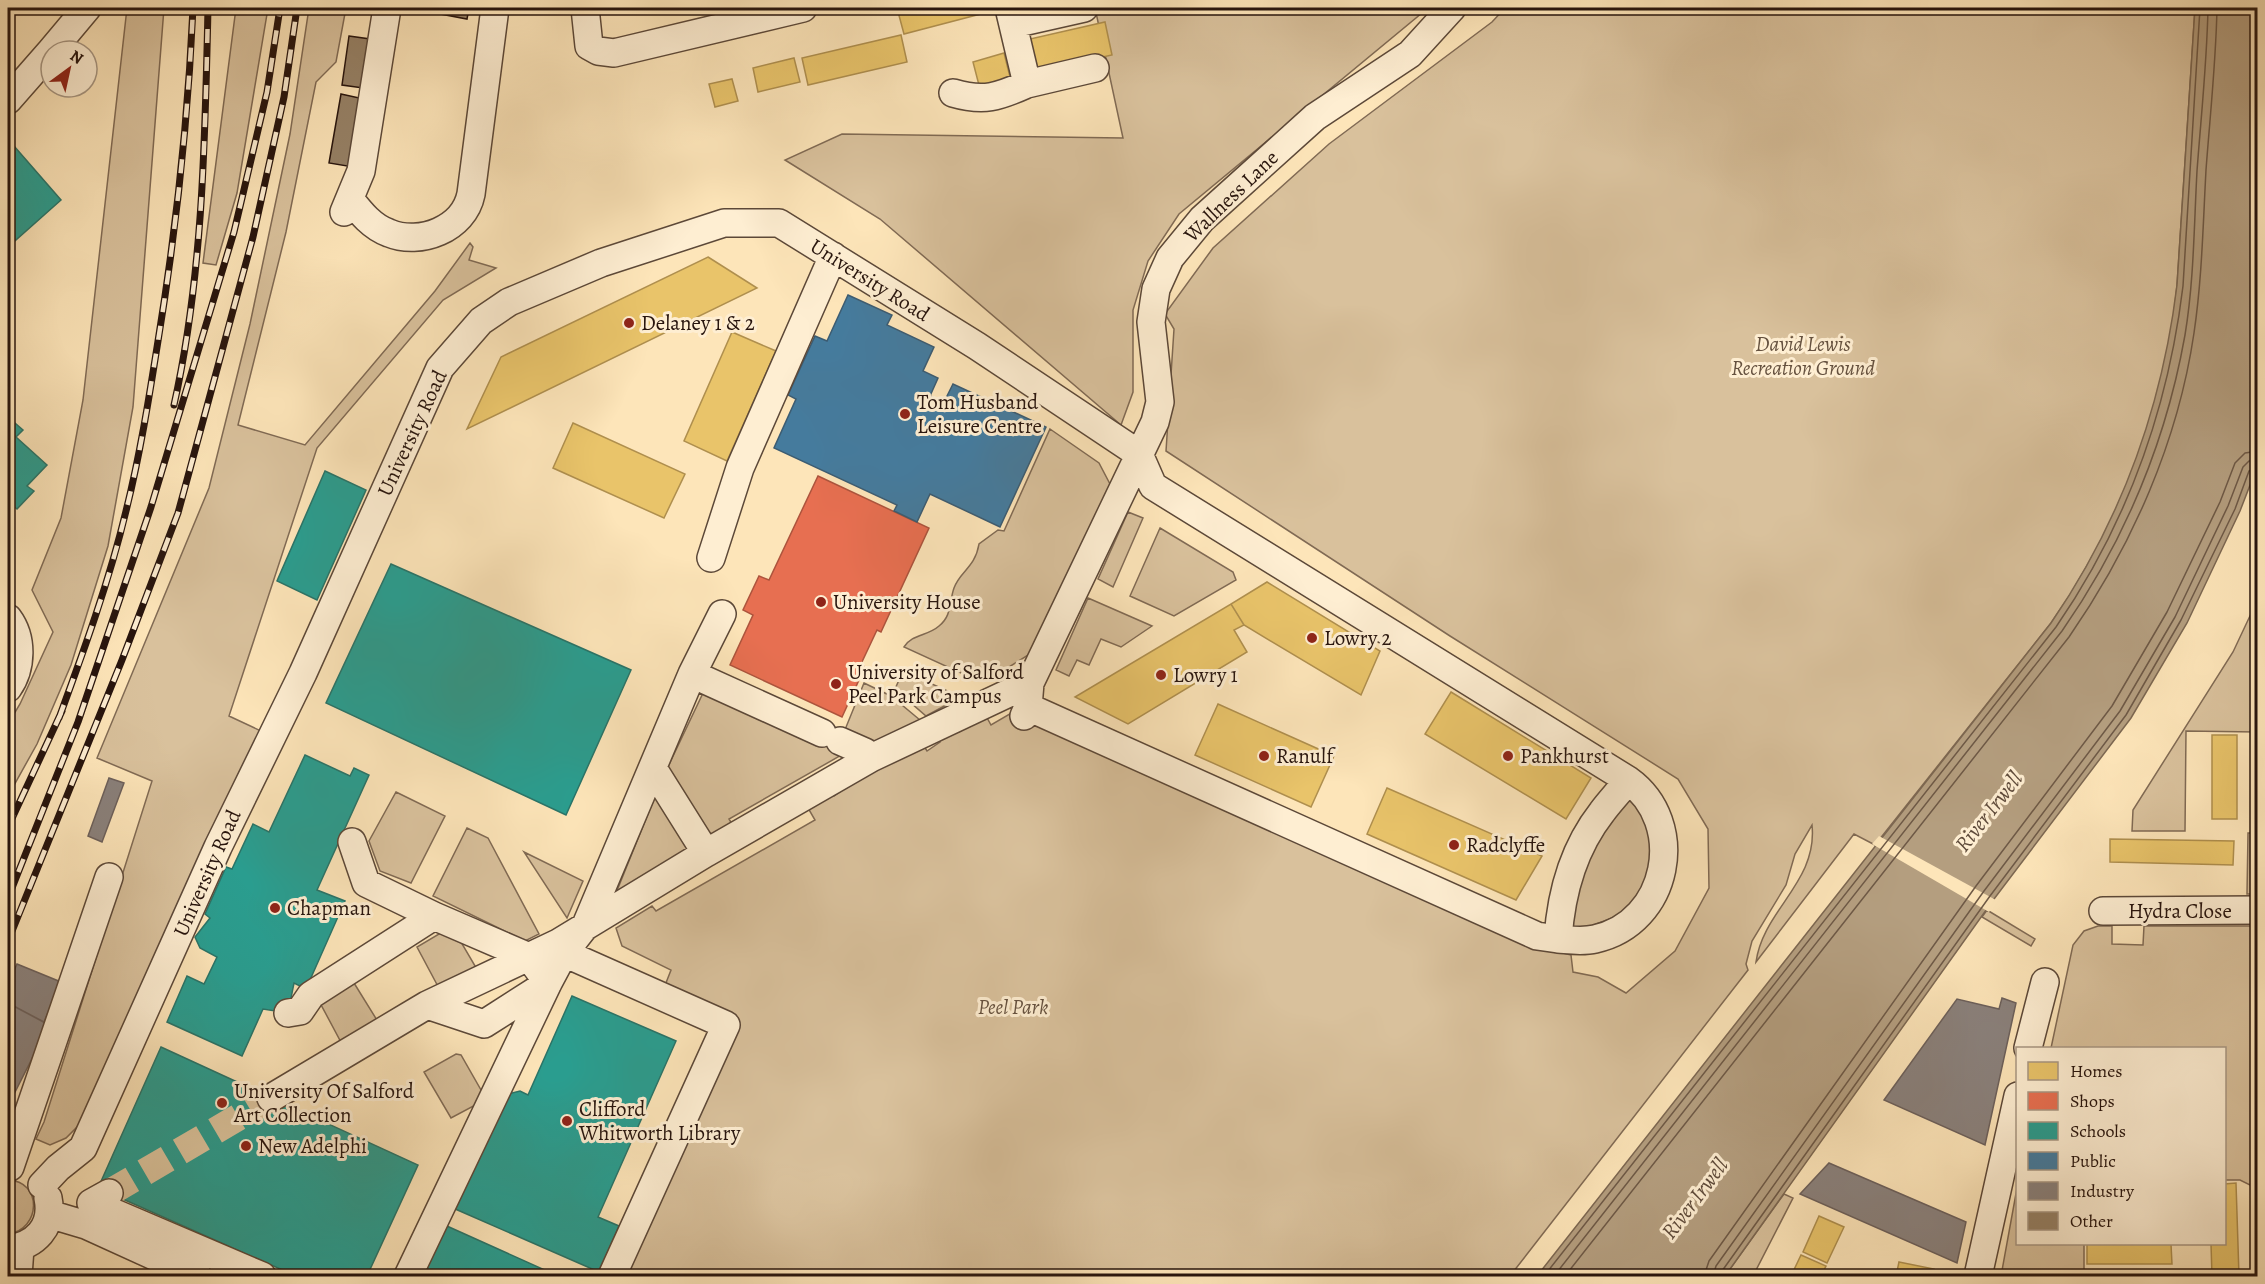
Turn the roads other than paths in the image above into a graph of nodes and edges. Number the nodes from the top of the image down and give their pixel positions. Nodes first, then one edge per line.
1 (87, 8) edge
2 (387, 8) edge
3 (495, 8) edge
4 (585, 8) edge
5 (803, 8) edge
6 (1084, 8) edge
7 (1452, 8) edge
8 (1011, 16) edge
9 (61, 39) edge
10 (39, 65) edge
11 (1095, 68) dead end
12 (1027, 84) junction
13 (953, 93) dead end
14 (8, 100) edge
15 (833, 256) junction
16 (1139, 454) junction
17 (711, 558) dead end
18 (722, 614) dead end
19 (8, 618) edge
20 (692, 674) junction
21 (8, 688) edge
22 (1027, 702) junction
23 (871, 758) junction
24 (654, 770) junction
25 (1628, 780) junction
26 (352, 842) dead end
27 (706, 853) junction
28 (109, 877) dead end
29 (2258, 910) edge
30 (2103, 911) dead end
31 (434, 916) junction
32 (586, 925) junction
33 (1558, 939) junction
34 (564, 953) junction
35 (529, 957) junction
36 (2045, 982) dead end
37 (548, 983) junction
38 (427, 1005) junction
39 (288, 1013) dead end
40 (2028, 1047) edge
41 (271, 1098) tunnel mouth
42 (2016, 1105) edge
43 (9, 1167) edge
44 (42, 1185) junction
45 (109, 1192) tunnel mouth
46 (50, 1214) junction
47 (14, 1249) edge
48 (18, 1276) edge
49 (198, 1276) edge
50 (262, 1276) edge
51 (408, 1276) edge
52 (612, 1276) edge
53 (1978, 1276) edge

1 - 9 street
2 - 3 street
4 - 5 street
6 - 8 street
7 - 16 street, Wallness Lane
8 - 12 street
10 - 14 street
11 - 12 street
12 - 13 street
15 - 16 street, University Road
15 - 17 street
15 - 44 street, University Road
16 - 22 street, Wallness Lane
16 - 25 street
18 - 20 street
19 - 21 street
20 - 23 street
20 - 24 street
22 - 23 street
22 - 33 street
23 - 27 street
24 - 27 street
24 - 32 street
25 - 33 street
25 - 33 street
26 - 31 street
27 - 32 street
28 - 43 street
29 - 30 street, Hydra Close
31 - 35 street
31 - 39 street
32 - 34 street
32 - 35 street
34 - 37 street
34 - 52 street
35 - 37 street
35 - 38 street
36 - 40 street
37 - 38 street
37 - 51 street
38 - 41 street
42 - 53 street
43 - 44 street
44 - 46 street
45 - 50 street
46 - 47 street
46 - 49 street
47 - 48 street

